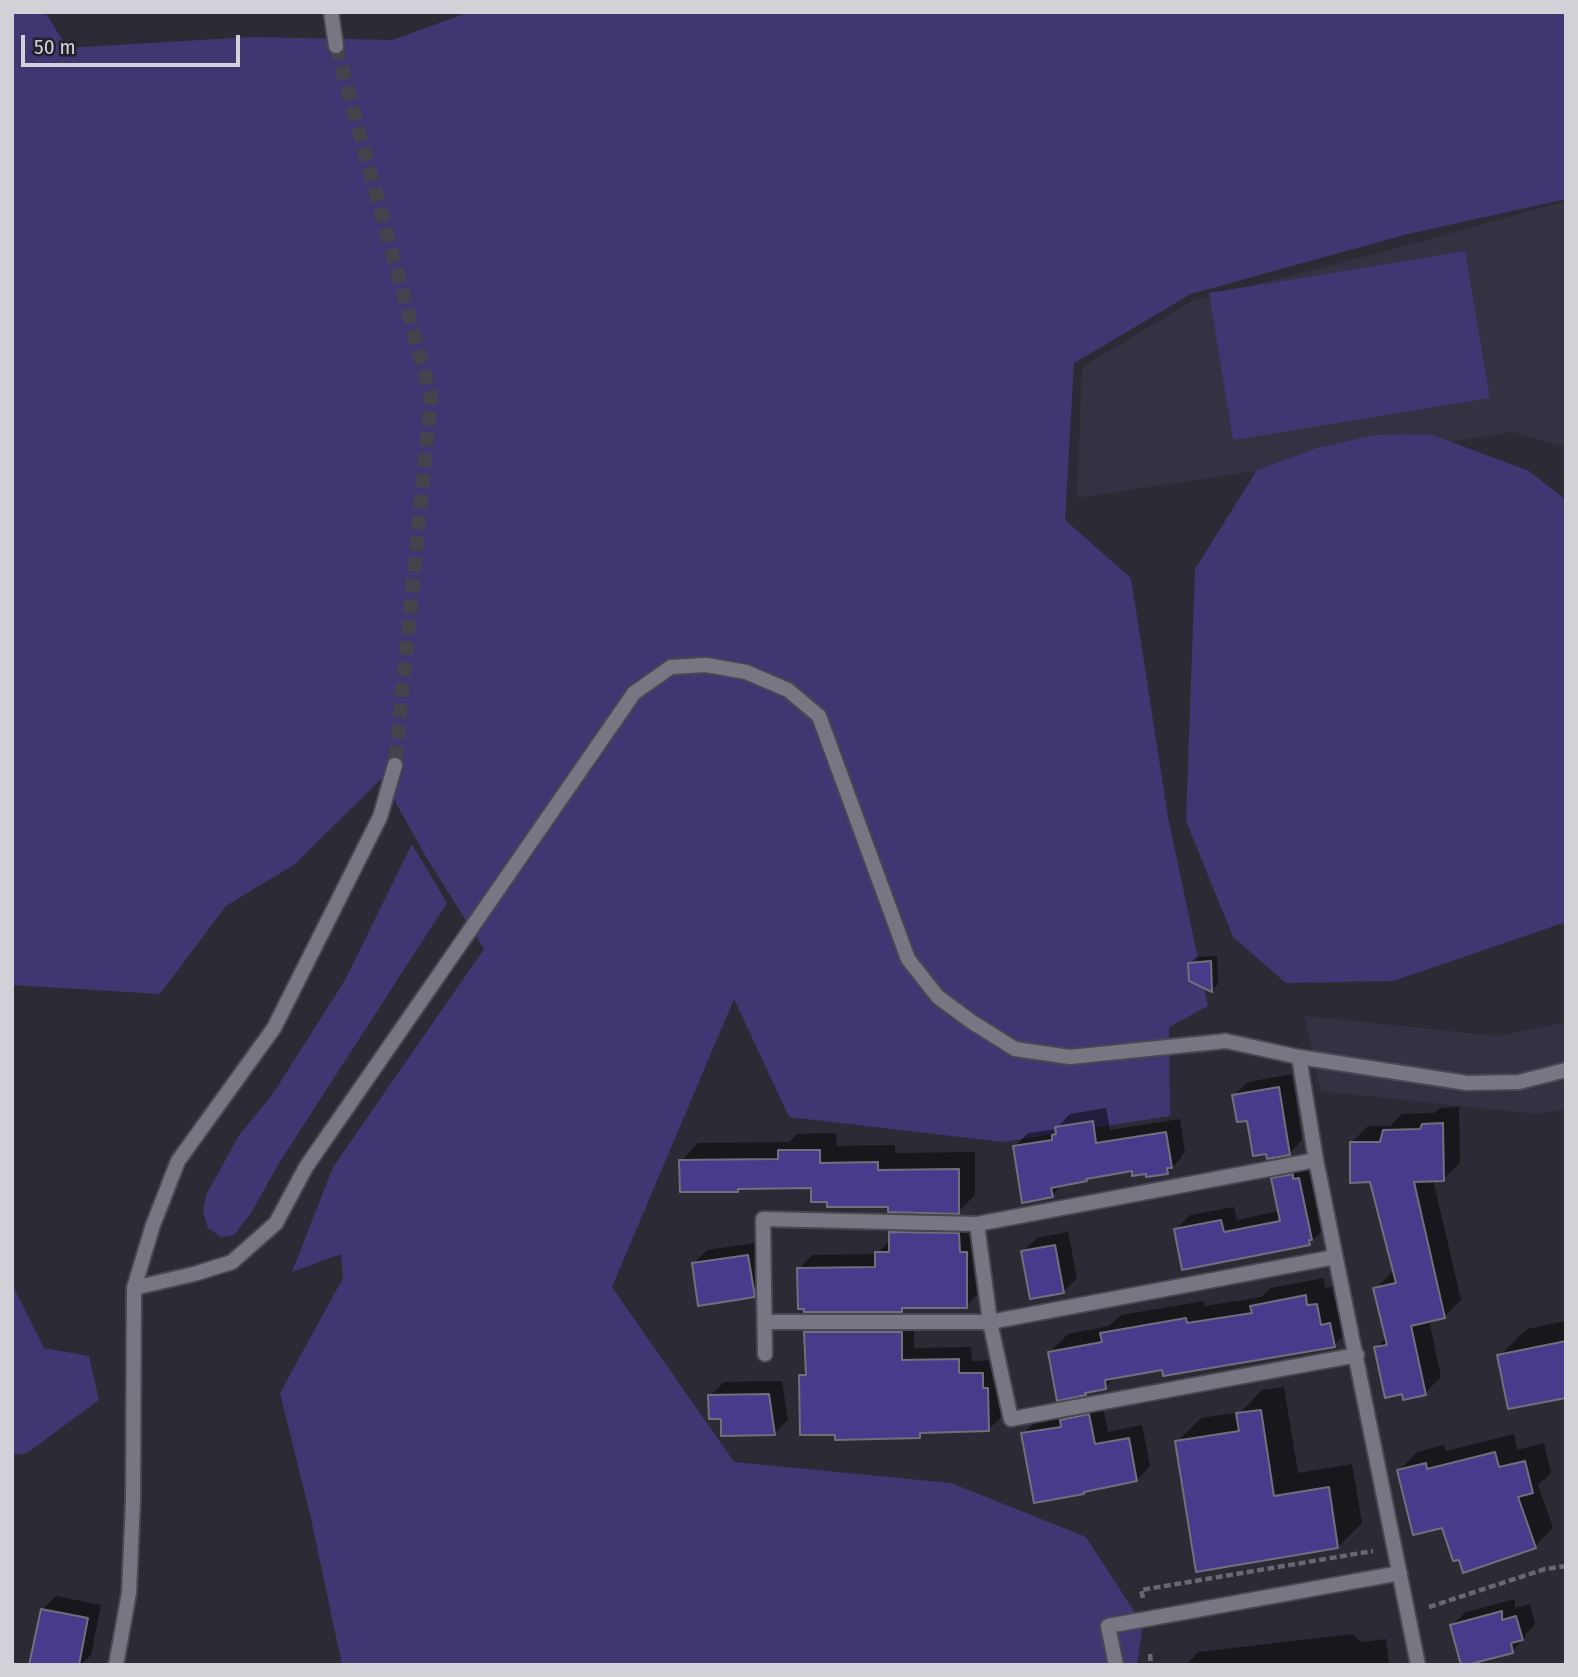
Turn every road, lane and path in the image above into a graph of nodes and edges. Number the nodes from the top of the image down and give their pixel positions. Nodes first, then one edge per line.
1 (331, 12) edge
2 (336, 46) tunnel mouth
3 (395, 765) tunnel mouth
4 (1299, 1057) junction
5 (1566, 1070) edge
6 (1316, 1160) junction
7 (977, 1224) junction
8 (1335, 1257) junction
9 (134, 1288) junction
10 (765, 1322) junction
11 (990, 1322) junction
12 (765, 1354) dead end
13 (1357, 1355) junction
14 (1395, 1548) junction
15 (1566, 1566) edge
16 (1400, 1573) junction
17 (1408, 1614) junction
18 (1148, 1619) junction
19 (1150, 1654) dead end
20 (116, 1665) edge
21 (1116, 1665) edge
22 (1152, 1665) edge
23 (1418, 1665) edge

1 - 2 street
3 - 9 street
4 - 5 street
4 - 6 street
4 - 9 street
6 - 7 street
6 - 8 street
7 - 10 street
7 - 11 street
8 - 11 street
8 - 13 street
9 - 20 street
10 - 11 street
10 - 12 street
11 - 13 street
13 - 14 street
14 - 16 street
14 - 18 path
15 - 17 path
16 - 17 street
16 - 18 street
17 - 23 street
18 - 21 street
19 - 22 path

